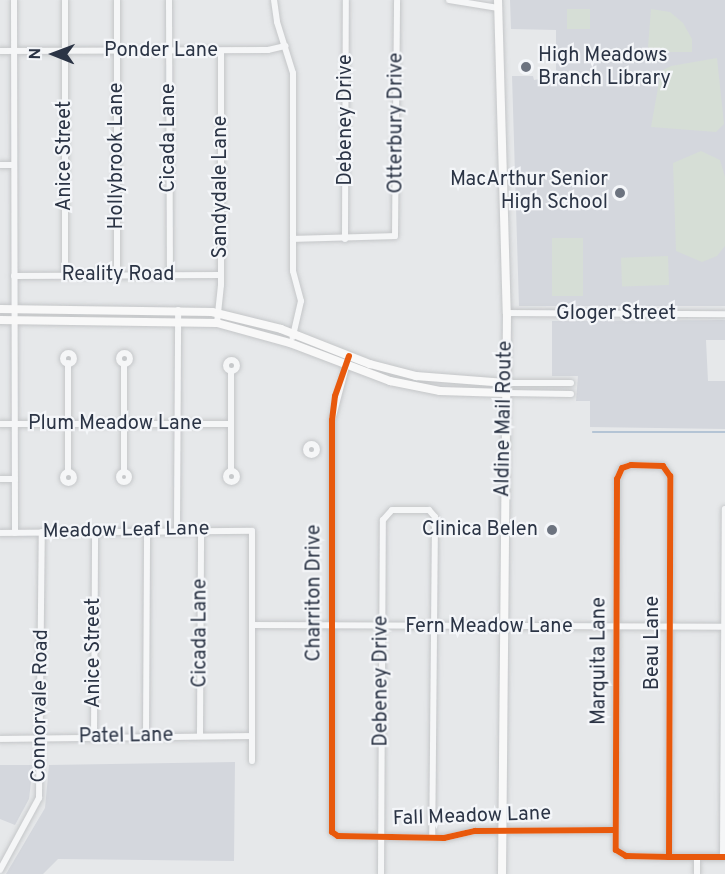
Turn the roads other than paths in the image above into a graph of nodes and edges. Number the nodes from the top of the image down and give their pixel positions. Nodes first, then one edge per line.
1 (14, 0) edge
2 (65, 0) edge
3 (117, 0) edge
4 (169, 0) edge
5 (274, 0) edge
6 (346, 0) edge
7 (397, 0) edge
8 (449, 0) edge
9 (498, 4) edge
10 (286, 46) junction
11 (0, 51) edge
12 (13, 51) junction
13 (65, 51) junction
14 (117, 51) junction
15 (169, 51) junction
16 (220, 51) junction
17 (0, 165) edge
18 (14, 165) junction
19 (293, 239) junction
20 (345, 239) junction
21 (65, 275) junction
22 (117, 275) junction
23 (170, 275) junction
24 (221, 275) junction
25 (14, 276) junction
26 (0, 309) edge
27 (14, 309) junction
28 (178, 310) junction
29 (507, 313) junction
30 (218, 314) junction
31 (725, 314) edge
32 (0, 320) edge
33 (15, 320) junction
34 (178, 320) junction
35 (217, 323) junction
36 (295, 333) junction
37 (291, 343) junction
38 (349, 356) junction
39 (68, 363) dead end
40 (124, 364) dead end
41 (346, 366) junction
42 (231, 371) dead end
43 (428, 379) junction
44 (506, 383) junction
45 (571, 383) dead end
46 (425, 388) junction
47 (506, 393) junction
48 (571, 394) dead end
49 (0, 424) edge
50 (15, 424) junction
51 (68, 424) junction
52 (124, 424) junction
53 (177, 424) junction
54 (231, 424) junction
55 (316, 449) dead end
56 (332, 449) junction
57 (628, 466) joint
58 (231, 470) dead end
59 (68, 472) dead end
60 (124, 472) dead end
61 (0, 479) edge
62 (15, 479) junction
63 (725, 509) edge
64 (177, 530) junction
65 (201, 530) junction
66 (95, 531) junction
67 (147, 531) junction
68 (42, 532) junction
69 (0, 533) edge
70 (15, 533) junction
71 (253, 625) junction
72 (331, 625) junction
73 (382, 626) junction
74 (434, 627) junction
75 (503, 627) junction
76 (617, 627) junction
77 (670, 627) junction
78 (725, 627) edge
79 (200, 736) junction
80 (252, 736) junction
81 (146, 737) junction
82 (41, 738) junction
83 (94, 738) junction
84 (0, 739) edge
85 (252, 761) dead end
86 (502, 830) junction
87 (615, 830) junction
88 (332, 832) joint
89 (381, 837) junction
90 (432, 837) junction
91 (669, 857) junction
92 (698, 857) junction
93 (724, 857) edge
94 (0, 870) edge
95 (381, 874) edge
96 (502, 874) edge
97 (697, 874) edge

1 - 12 street
2 - 13 street, Anice Street
3 - 14 street, Hollybrook Lane
4 - 15 street, Cicada Lane
5 - 10 street
6 - 20 street, Debeney Drive
7 - 20 street, Otterbury Drive
8 - 9 street
9 - 29 main road, Aldine Mail Route
10 - 16 street, Ponder Lane
10 - 19 street
11 - 12 street, Ponder Lane
12 - 13 street, Ponder Lane
12 - 18 street
13 - 14 street, Ponder Lane
13 - 21 street, Anice Street
14 - 15 street, Ponder Lane
14 - 22 street, Hollybrook Lane
15 - 16 street, Ponder Lane
15 - 23 street, Cicada Lane
16 - 24 street, Sandydale Lane
17 - 18 street
18 - 25 street
19 - 20 street
19 - 36 street
21 - 22 street, Reality Road
21 - 25 street, Reality Road
22 - 23 street, Reality Road
23 - 24 street, Reality Road
24 - 30 street, Sandydale Lane
25 - 27 street
26 - 27 main road
27 - 28 main road
27 - 33 street
28 - 30 main road
28 - 34 street
29 - 31 street, Gloger Street
29 - 44 main road, Aldine Mail Route
30 - 35 street, Sandydale Lane
30 - 36 main road
32 - 33 main road
33 - 34 main road
33 - 50 street
34 - 35 main road
34 - 53 street
35 - 37 main road
36 - 37 street
36 - 38 main road
37 - 41 main road
38 - 41 street, Charriton Drive
38 - 43 main road
39 - 51 street
40 - 52 street
41 - 46 main road
41 - 56 street, Charriton Drive
42 - 54 street
43 - 44 main road
43 - 46 main road
44 - 45 street
44 - 47 main road, Aldine Mail Route
46 - 47 main road
47 - 48 street
47 - 75 main road, Aldine Mail Route
49 - 50 street, Plum Meadow Lane
50 - 51 street, Plum Meadow Lane
50 - 62 street
51 - 52 street, Plum Meadow Lane
51 - 59 street
52 - 53 street, Plum Meadow Lane
52 - 60 street
53 - 54 street, Plum Meadow Lane
53 - 64 street
54 - 58 street
55 - 56 street
56 - 72 street, Charriton Drive
57 - 76 street, Marquita Lane
57 - 77 street, Beau Lane
61 - 62 street
62 - 70 street
63 - 78 street
64 - 65 street, Meadow Leaf Lane
64 - 67 street, Meadow Leaf Lane
65 - 71 street, Meadow Leaf Lane
65 - 79 street, Cicada Lane
66 - 67 street, Meadow Leaf Lane
66 - 68 street, Meadow Leaf Lane
66 - 83 street, Anice Street
67 - 81 street
68 - 70 street, Meadow Leaf Lane
68 - 82 street, Connorvale Road
69 - 70 street, Meadow Leaf Lane
71 - 72 street, Fern Meadow Lane
71 - 80 street
72 - 73 street, Fern Meadow Lane
72 - 88 street, Charriton Drive
73 - 74 street, Fern Meadow Lane
73 - 74 street, Debeney Drive
73 - 89 street, Debeney Drive
74 - 75 street, Fern Meadow Lane
74 - 90 street
75 - 76 street, Fern Meadow Lane
75 - 86 main road, Aldine Mail Route
76 - 77 street, Fern Meadow Lane
76 - 87 street, Marquita Lane
77 - 78 street, Fern Meadow Lane
77 - 91 street, Beau Lane
78 - 93 street
79 - 80 street, Patel Lane
79 - 81 street, Patel Lane
80 - 85 street
81 - 83 street, Patel Lane
82 - 83 street, Patel Lane
82 - 84 street, Patel Lane
82 - 94 street, Connorvale Road
86 - 87 street, Fall Meadow Lane
86 - 90 street, Fall Meadow Lane
86 - 96 main road, Aldine Mail Route
87 - 91 street, Marquita Lane
88 - 89 street, Fall Meadow Lane
89 - 90 street, Fall Meadow Lane
89 - 95 street, Debeney Drive
91 - 92 street
92 - 93 street
92 - 97 street

